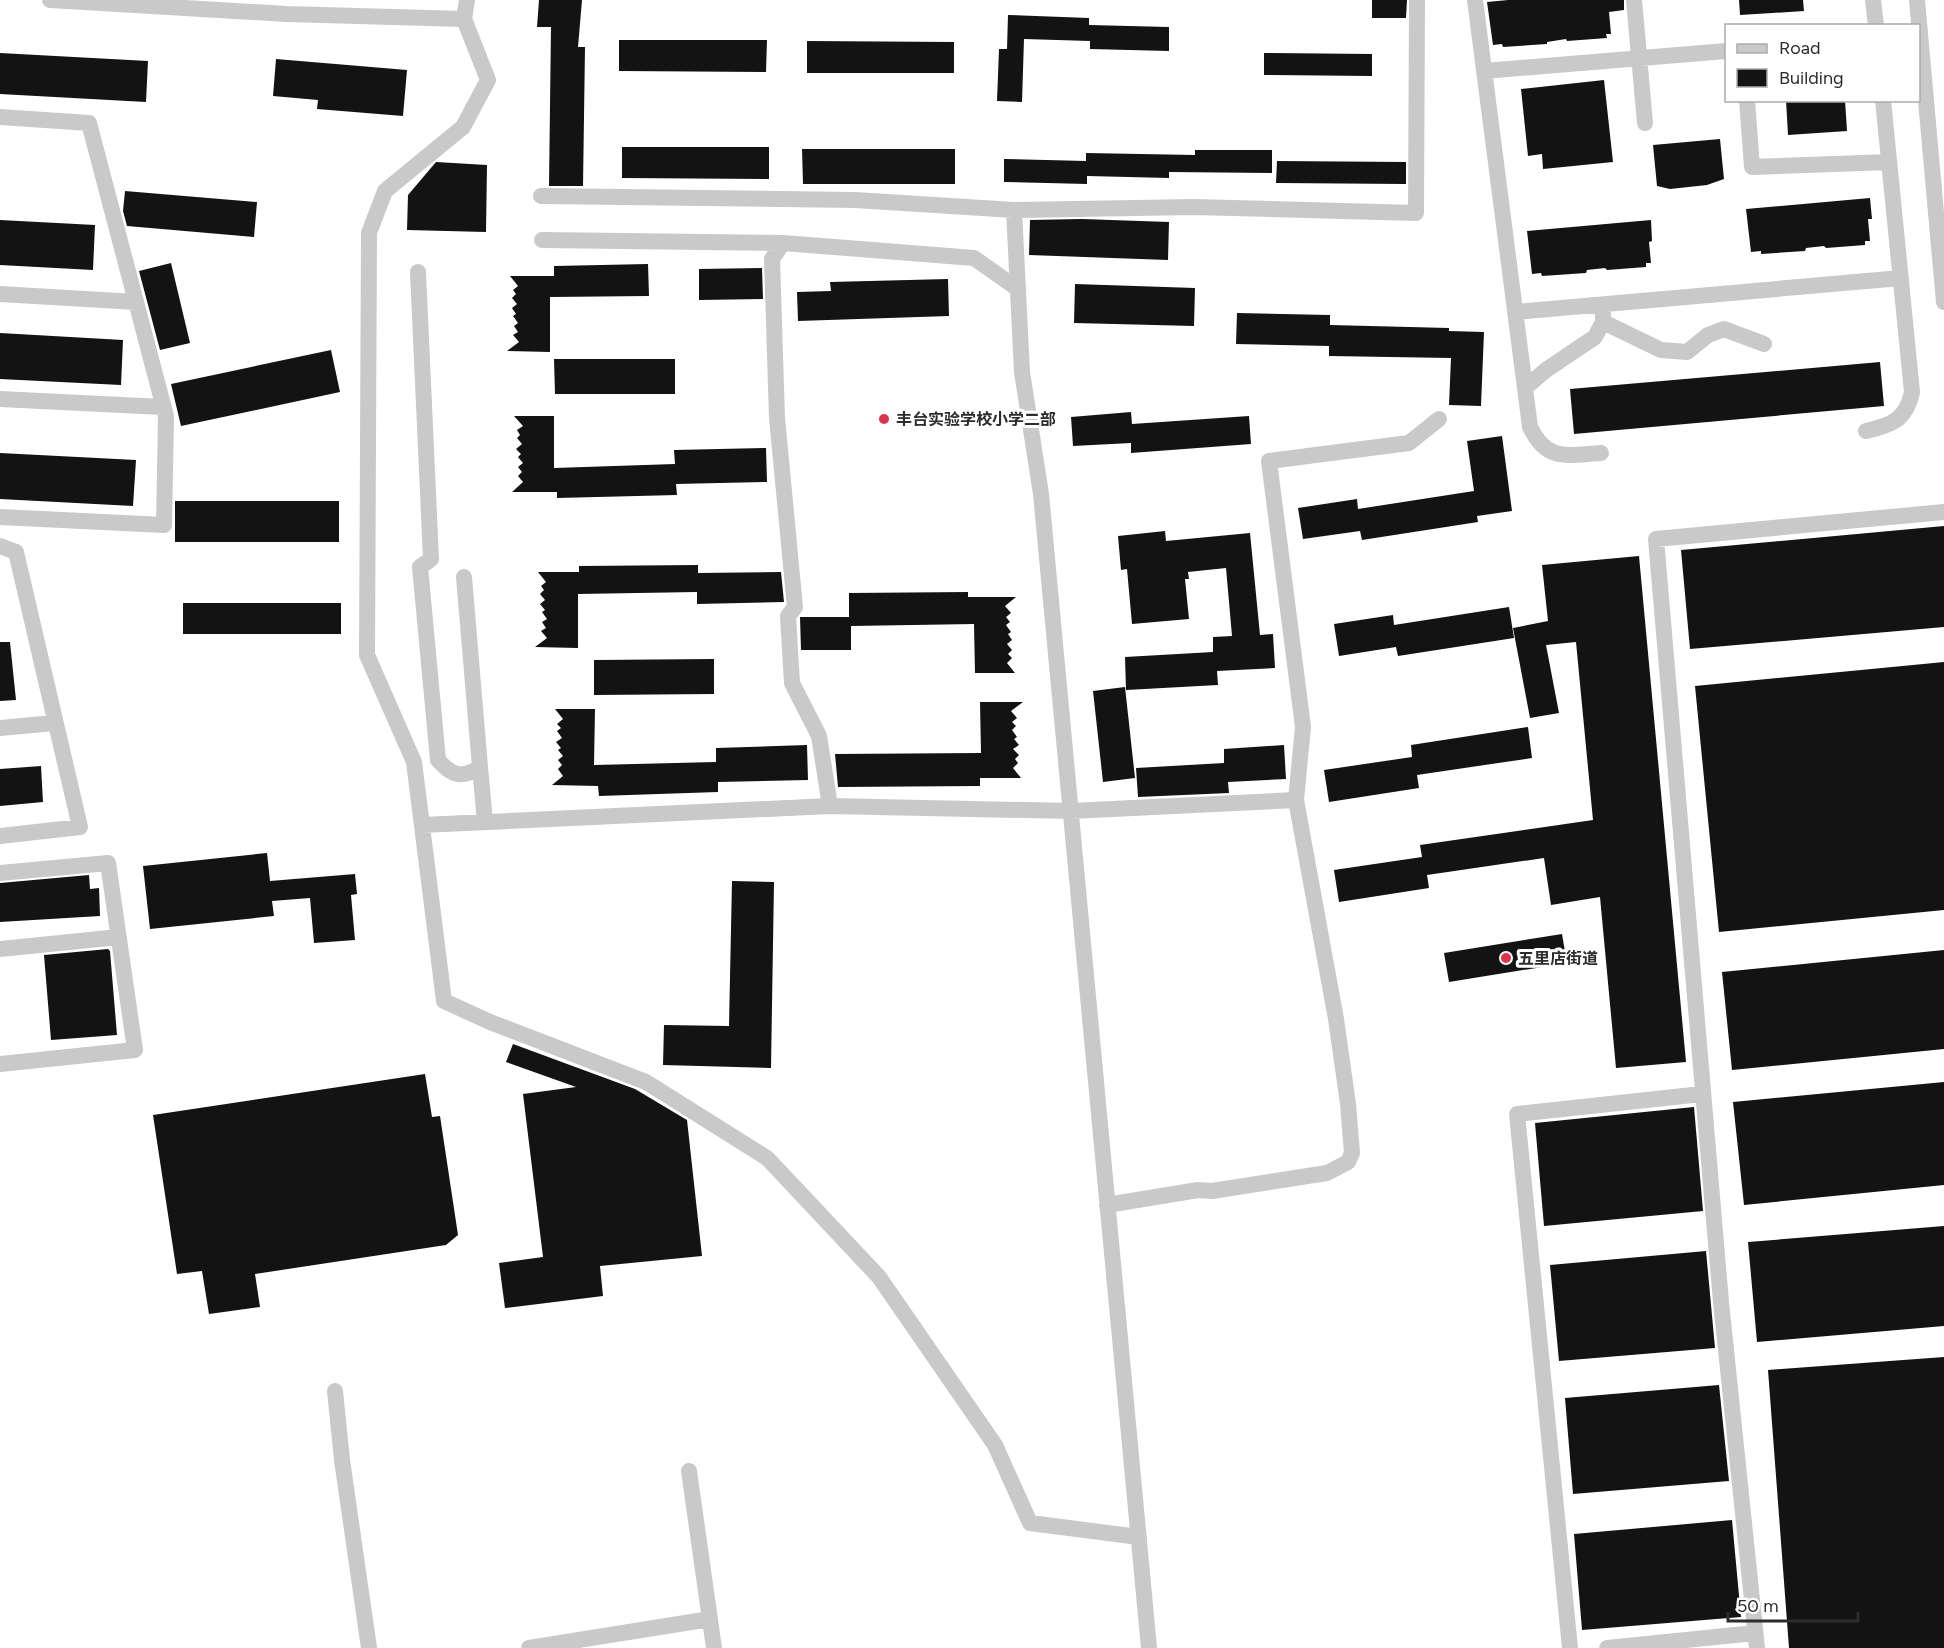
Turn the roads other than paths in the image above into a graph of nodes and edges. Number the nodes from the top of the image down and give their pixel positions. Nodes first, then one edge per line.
1 (50, 0) edge
2 (467, 0) edge
3 (1417, 0) edge
4 (1475, 0) edge
5 (1634, 0) edge
6 (1873, 0) edge
7 (1917, 0) edge
8 (464, 19) junction
9 (1876, 24) edge
10 (1919, 24) edge
11 (1920, 34) edge
12 (1725, 51) edge
13 (1640, 58) junction
14 (1484, 71) junction
15 (1747, 102) edge
16 (1883, 102) edge
17 (0, 117) edge
18 (1645, 123) dead end
19 (1889, 162) junction
20 (541, 196) dead end
21 (1014, 210) junction
22 (542, 240) dead end
23 (783, 243) junction
24 (418, 272) dead end
25 (1901, 278) junction
26 (1018, 289) junction
27 (0, 294) edge
28 (136, 302) junction
29 (1944, 302) edge
30 (1604, 304) junction
31 (1515, 312) junction
32 (1603, 322) junction
33 (1764, 344) dead end
34 (1525, 388) junction
35 (0, 399) edge
36 (164, 407) junction
37 (1439, 419) dead end
38 (1866, 431) dead end
39 (1600, 453) dead end
40 (1944, 512) edge
41 (0, 517) edge
42 (0, 546) edge
43 (464, 577) dead end
44 (54, 723) junction
45 (0, 728) edge
46 (480, 767) junction
47 (1296, 800) junction
48 (830, 806) junction
49 (1071, 811) junction
50 (484, 822) junction
51 (422, 825) junction
52 (0, 836) edge
53 (0, 873) edge
54 (119, 938) junction
55 (0, 949) edge
56 (0, 1064) edge
57 (1702, 1094) junction
58 (1107, 1204) junction
59 (335, 1391) dead end
60 (689, 1471) dead end
61 (1138, 1538) junction
62 (710, 1619) junction
63 (1756, 1641) edge
64 (369, 1648) edge
65 (528, 1648) edge
66 (714, 1648) edge
67 (1149, 1648) edge
68 (1570, 1648) edge
69 (1607, 1648) edge

1 - 8 street
2 - 8 street
3 - 21 street
4 - 14 street
5 - 13 street
6 - 9 street
7 - 10 street
8 - 51 street
11 - 29 street
12 - 13 street
13 - 14 street
13 - 18 street
14 - 31 street
15 - 19 street
16 - 19 street
17 - 28 street
19 - 25 street
20 - 21 street
21 - 26 street
22 - 23 street
23 - 26 street
23 - 48 street
24 - 46 street
25 - 30 street
25 - 38 street
26 - 49 street
27 - 28 street
28 - 36 street
30 - 31 street
30 - 32 street
31 - 34 street
32 - 33 street
32 - 34 street
34 - 39 street
35 - 36 street
36 - 41 street
37 - 47 street
40 - 57 street
42 - 44 street
43 - 46 street
44 - 45 street
44 - 52 street
46 - 50 street
47 - 49 street
47 - 58 street
48 - 49 street
48 - 50 street
49 - 58 street
50 - 51 street
51 - 61 street
53 - 54 street
54 - 55 street
54 - 56 street
57 - 63 street
57 - 68 street
58 - 61 street
59 - 64 street
60 - 62 street
61 - 67 street
62 - 65 street
62 - 66 street
63 - 69 street

